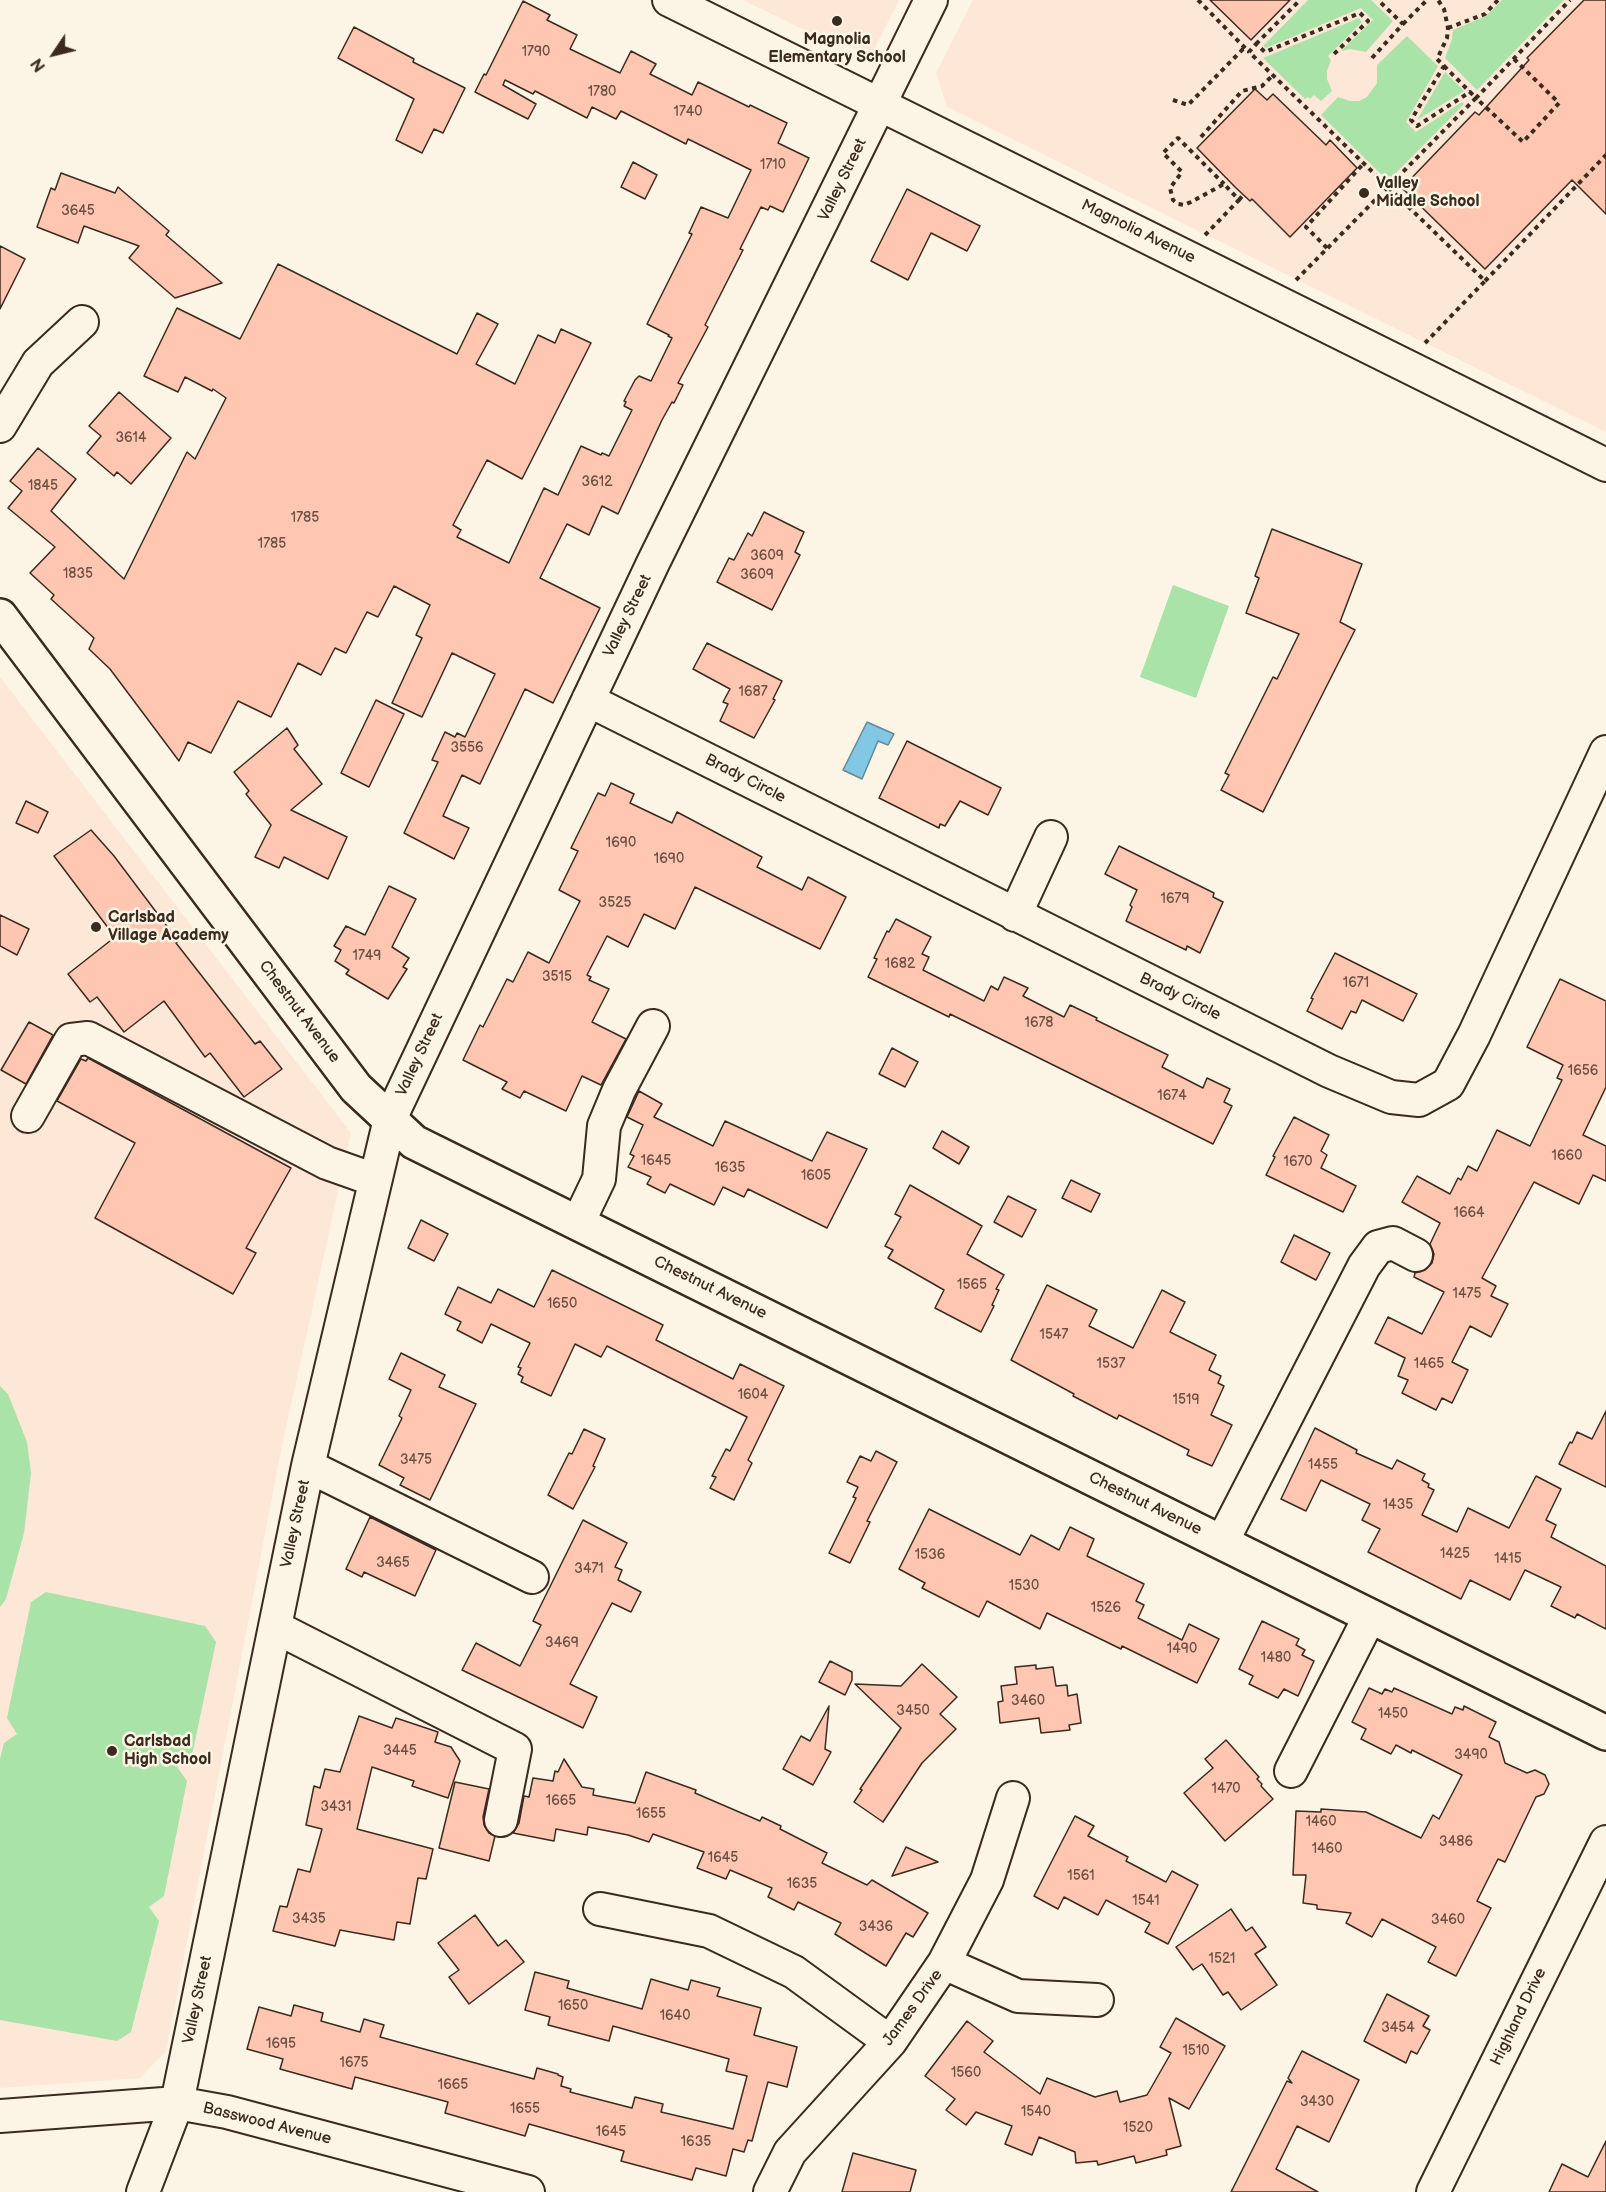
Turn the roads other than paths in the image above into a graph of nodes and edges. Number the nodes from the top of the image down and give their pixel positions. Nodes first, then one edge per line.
1 (669, 0) edge
2 (931, 0) edge
3 (880, 104) junction
4 (82, 322) dead end
5 (0, 426) edge
6 (1606, 465) edge
7 (0, 616) edge
8 (588, 700) junction
9 (1606, 752) edge
10 (1051, 837) dead end
11 (1015, 915) junction
12 (653, 1026) dead end
13 (28, 1116) dead end
14 (390, 1119) junction
15 (375, 1180) junction
16 (578, 1223) junction
17 (1416, 1255) dead end
18 (308, 1466) junction
19 (1222, 1542) junction
20 (532, 1577) dead end
21 (1370, 1616) junction
22 (275, 1628) junction
23 (1606, 1733) edge
24 (1291, 1772) dead end
25 (1013, 1798) dead end
26 (501, 1820) dead end
27 (1606, 1842) edge
28 (600, 1909) dead end
29 (944, 1964) junction
30 (1097, 2000) dead end
31 (890, 2042) junction
32 (177, 2103) junction
33 (0, 2116) edge
34 (143, 2192) edge
35 (528, 2192) edge
36 (770, 2192) edge
37 (1432, 2192) edge

1 - 3 street, Magnolia Avenue
2 - 3 street, Valley Street
3 - 6 street, Magnolia Avenue
3 - 8 street, Valley Street
4 - 5 street
7 - 14 main road, Chestnut Avenue
8 - 11 street, Brady Circle
8 - 14 street, Valley Street
9 - 11 street, Brady Circle
10 - 11 street
12 - 16 street
13 - 15 street
14 - 15 street, Valley Street
14 - 16 main road, Chestnut Avenue
15 - 18 street, Valley Street
16 - 19 main road, Chestnut Avenue
17 - 19 street
18 - 20 street
18 - 22 street, Valley Street
19 - 21 main road, Chestnut Avenue
21 - 23 main road, Chestnut Avenue
21 - 24 street
22 - 26 street
22 - 32 street, Valley Street
25 - 29 street, James Drive
27 - 37 street, Highland Drive
28 - 31 street
29 - 30 street
29 - 31 street, James Drive
31 - 36 street, James Drive
32 - 33 street, Basswood Avenue
32 - 34 street, Valley Street
32 - 35 street, Basswood Avenue

